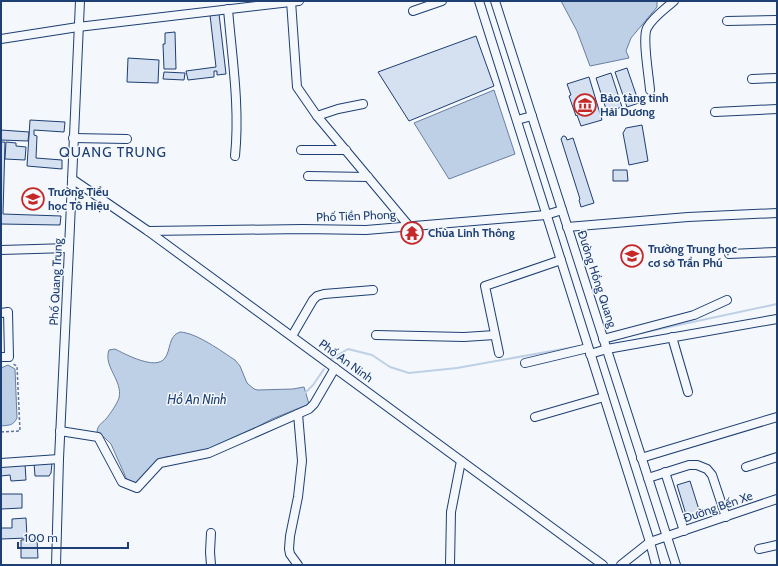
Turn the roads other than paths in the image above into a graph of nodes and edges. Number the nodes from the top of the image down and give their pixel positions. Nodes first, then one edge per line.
1 (80, 1) edge
2 (293, 1) edge
3 (442, 1) edge
4 (479, 1) edge
5 (495, 1) edge
6 (674, 1) edge
7 (228, 9) junction
8 (413, 11) dead end
9 (777, 20) edge
10 (727, 21) dead end
11 (78, 27) junction
12 (1, 39) edge
13 (777, 78) edge
14 (752, 79) dead end
15 (650, 90) dead end
16 (363, 104) dead end
17 (777, 109) edge
18 (715, 112) dead end
19 (317, 116) junction
20 (532, 116) junction
21 (517, 120) junction
22 (73, 138) junction
23 (127, 139) dead end
24 (301, 150) dead end
25 (346, 150) junction
26 (235, 156) dead end
27 (308, 176) dead end
28 (368, 176) junction
29 (72, 179) junction
30 (562, 210) junction
31 (777, 213) edge
32 (546, 215) junction
33 (409, 226) junction
34 (567, 227) junction
35 (148, 231) junction
36 (69, 248) junction
37 (1, 250) edge
38 (777, 252) edge
39 (729, 254) dead end
40 (561, 260) junction
41 (374, 290) dead end
42 (727, 300) dead end
43 (1, 313) edge
44 (777, 319) edge
45 (376, 335) dead end
46 (495, 335) junction
47 (292, 336) junction
48 (672, 337) junction
49 (603, 339) junction
50 (606, 349) junction
51 (589, 351) junction
52 (499, 353) dead end
53 (1, 357) edge
54 (526, 362) dead end
55 (335, 368) junction
56 (688, 392) dead end
57 (604, 397) junction
58 (298, 414) junction
59 (535, 417) dead end
60 (777, 417) edge
61 (60, 431) junction
62 (777, 457) edge
63 (642, 458) junction
64 (58, 459) junction
65 (462, 461) junction
66 (1, 463) edge
67 (746, 467) dead end
68 (665, 472) junction
69 (648, 478) junction
70 (777, 500) edge
71 (726, 517) junction
72 (684, 531) junction
73 (211, 533) dead end
74 (667, 537) junction
75 (650, 542) junction
76 (777, 546) edge
77 (759, 549) dead end
78 (56, 565) edge
79 (211, 565) edge
80 (298, 565) edge
81 (450, 565) edge
82 (603, 565) edge
83 (621, 565) edge
84 (656, 565) edge
85 (676, 565) edge

1 - 11 street, Phố Quang Trung
2 - 7 street
2 - 19 street
3 - 8 street
4 - 21 street
5 - 20 street, Đường Hồng Quang
6 - 15 street
7 - 11 street
7 - 26 street
9 - 10 street
11 - 12 street
11 - 22 street, Phố Quang Trung
13 - 14 street
16 - 19 street
17 - 18 street
19 - 25 street
20 - 21 street
20 - 30 street, Đường Hồng Quang
21 - 32 street
22 - 23 street
22 - 29 street, Phố Quang Trung
24 - 25 street
25 - 28 street
27 - 28 street
28 - 33 street
29 - 35 street, Phố An Ninh
29 - 36 street, Phố Quang Trung
30 - 32 street, Phố Tiền Phong
30 - 34 street, Đường Hồng Quang
31 - 34 street
32 - 33 street, Phố Tiền Phong
32 - 40 street
33 - 35 street, Phố Tiền Phong
34 - 49 street, Đường Hồng Quang
35 - 47 street, Phố An Ninh
36 - 37 street
36 - 61 street, Phố Quang Trung
38 - 39 street
40 - 46 street
40 - 51 street
41 - 47 street
42 - 49 street
43 - 53 street
44 - 48 street
45 - 46 street
46 - 52 street
47 - 55 street, Phố An Ninh
48 - 50 street
48 - 56 street
49 - 50 street, Đường Hồng Quang
50 - 51 street
50 - 63 street, Đường Hồng Quang
51 - 54 street
51 - 57 street
55 - 58 street
55 - 65 street, Phố An Ninh
57 - 59 street
57 - 75 street
58 - 61 street
58 - 80 street
60 - 63 street
61 - 64 street, Phố Quang Trung
62 - 67 street
63 - 69 street, Đường Hồng Quang
64 - 66 street
64 - 78 street, Phố Quang Trung
65 - 81 street
65 - 82 street, Phố An Ninh
68 - 69 street
68 - 71 street
68 - 72 street
69 - 74 street, Đường Hồng Quang
70 - 71 street, Đường Bến Xe
71 - 72 street, Đường Bến Xe
72 - 74 street, Đường Bến Xe
73 - 79 street
74 - 75 street, Đường Bến Xe
74 - 85 street, Đường Hồng Quang
75 - 83 street
75 - 84 street
76 - 77 street

